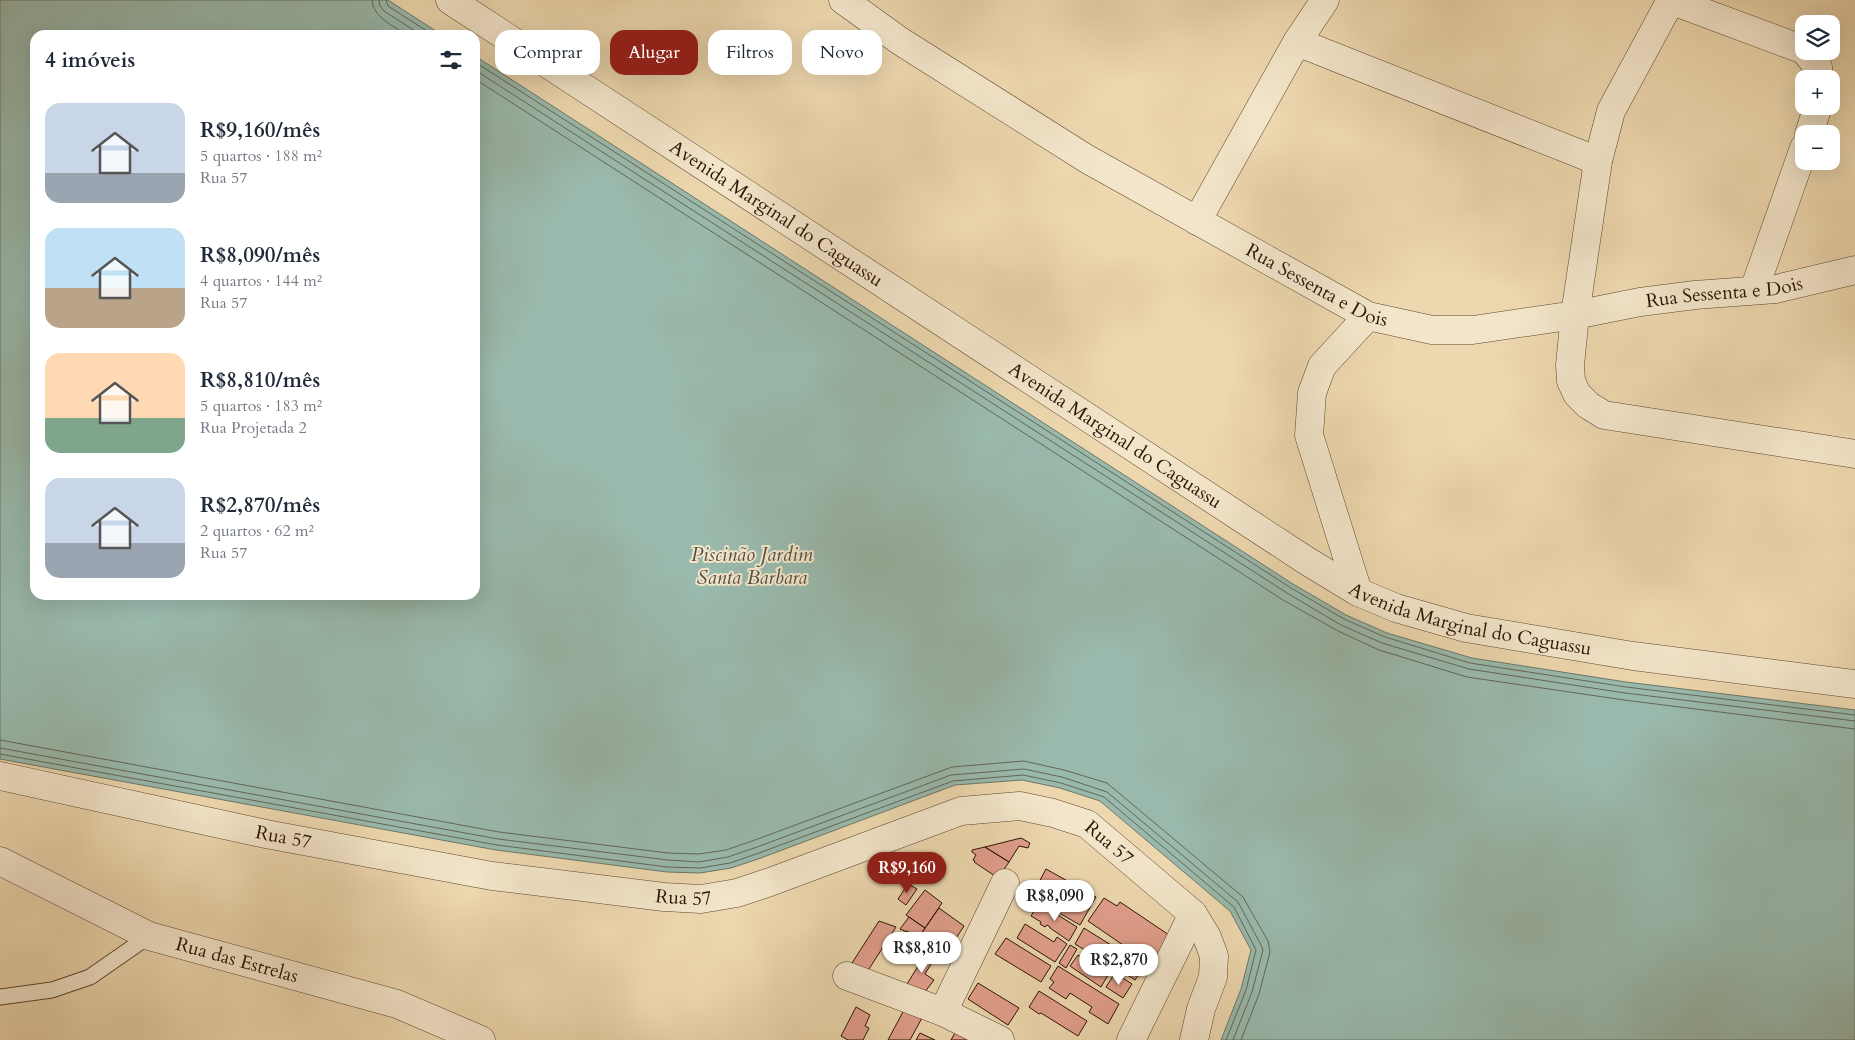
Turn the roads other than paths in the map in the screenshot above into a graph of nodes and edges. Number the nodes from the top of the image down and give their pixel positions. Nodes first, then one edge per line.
1 (450, 0) edge
2 (843, 0) edge
3 (1325, 0) edge
4 (1670, 0) edge
5 (1297, 42) junction
6 (1795, 48) edge
7 (1598, 161) junction
8 (1796, 170) edge
9 (1197, 221) junction
10 (1855, 270) edge
11 (1754, 290) junction
12 (1575, 315) junction
13 (1368, 316) junction
14 (1855, 454) edge
15 (1358, 592) junction
16 (1855, 684) edge
17 (0, 776) edge
18 (0, 861) edge
19 (1005, 883) dead end
20 (1193, 914) junction
21 (149, 936) junction
22 (847, 976) dead end
23 (0, 996) edge
24 (943, 1012) junction
25 (481, 1040) edge
26 (1000, 1040) edge
27 (1131, 1040) edge
28 (1194, 1040) edge

1 - 15 street, Avenida Marginal do Caguassu
2 - 9 street, Rua Sessenta e Dois
3 - 5 street
4 - 6 street
4 - 7 street
5 - 7 street
5 - 9 street
7 - 12 street
8 - 11 street
9 - 13 street, Rua Sessenta e Dois
10 - 11 street, Rua Sessenta e Dois
11 - 12 street, Rua Sessenta e Dois
12 - 13 street, Rua Sessenta e Dois
12 - 14 street
13 - 15 street
15 - 16 street, Avenida Marginal do Caguassu
17 - 20 street, Rua 57
18 - 21 street, Rua das Estrelas
19 - 24 street
20 - 27 street
20 - 28 street, Rua 57
21 - 23 lane
21 - 25 street, Rua das Estrelas
22 - 24 street
24 - 26 street

